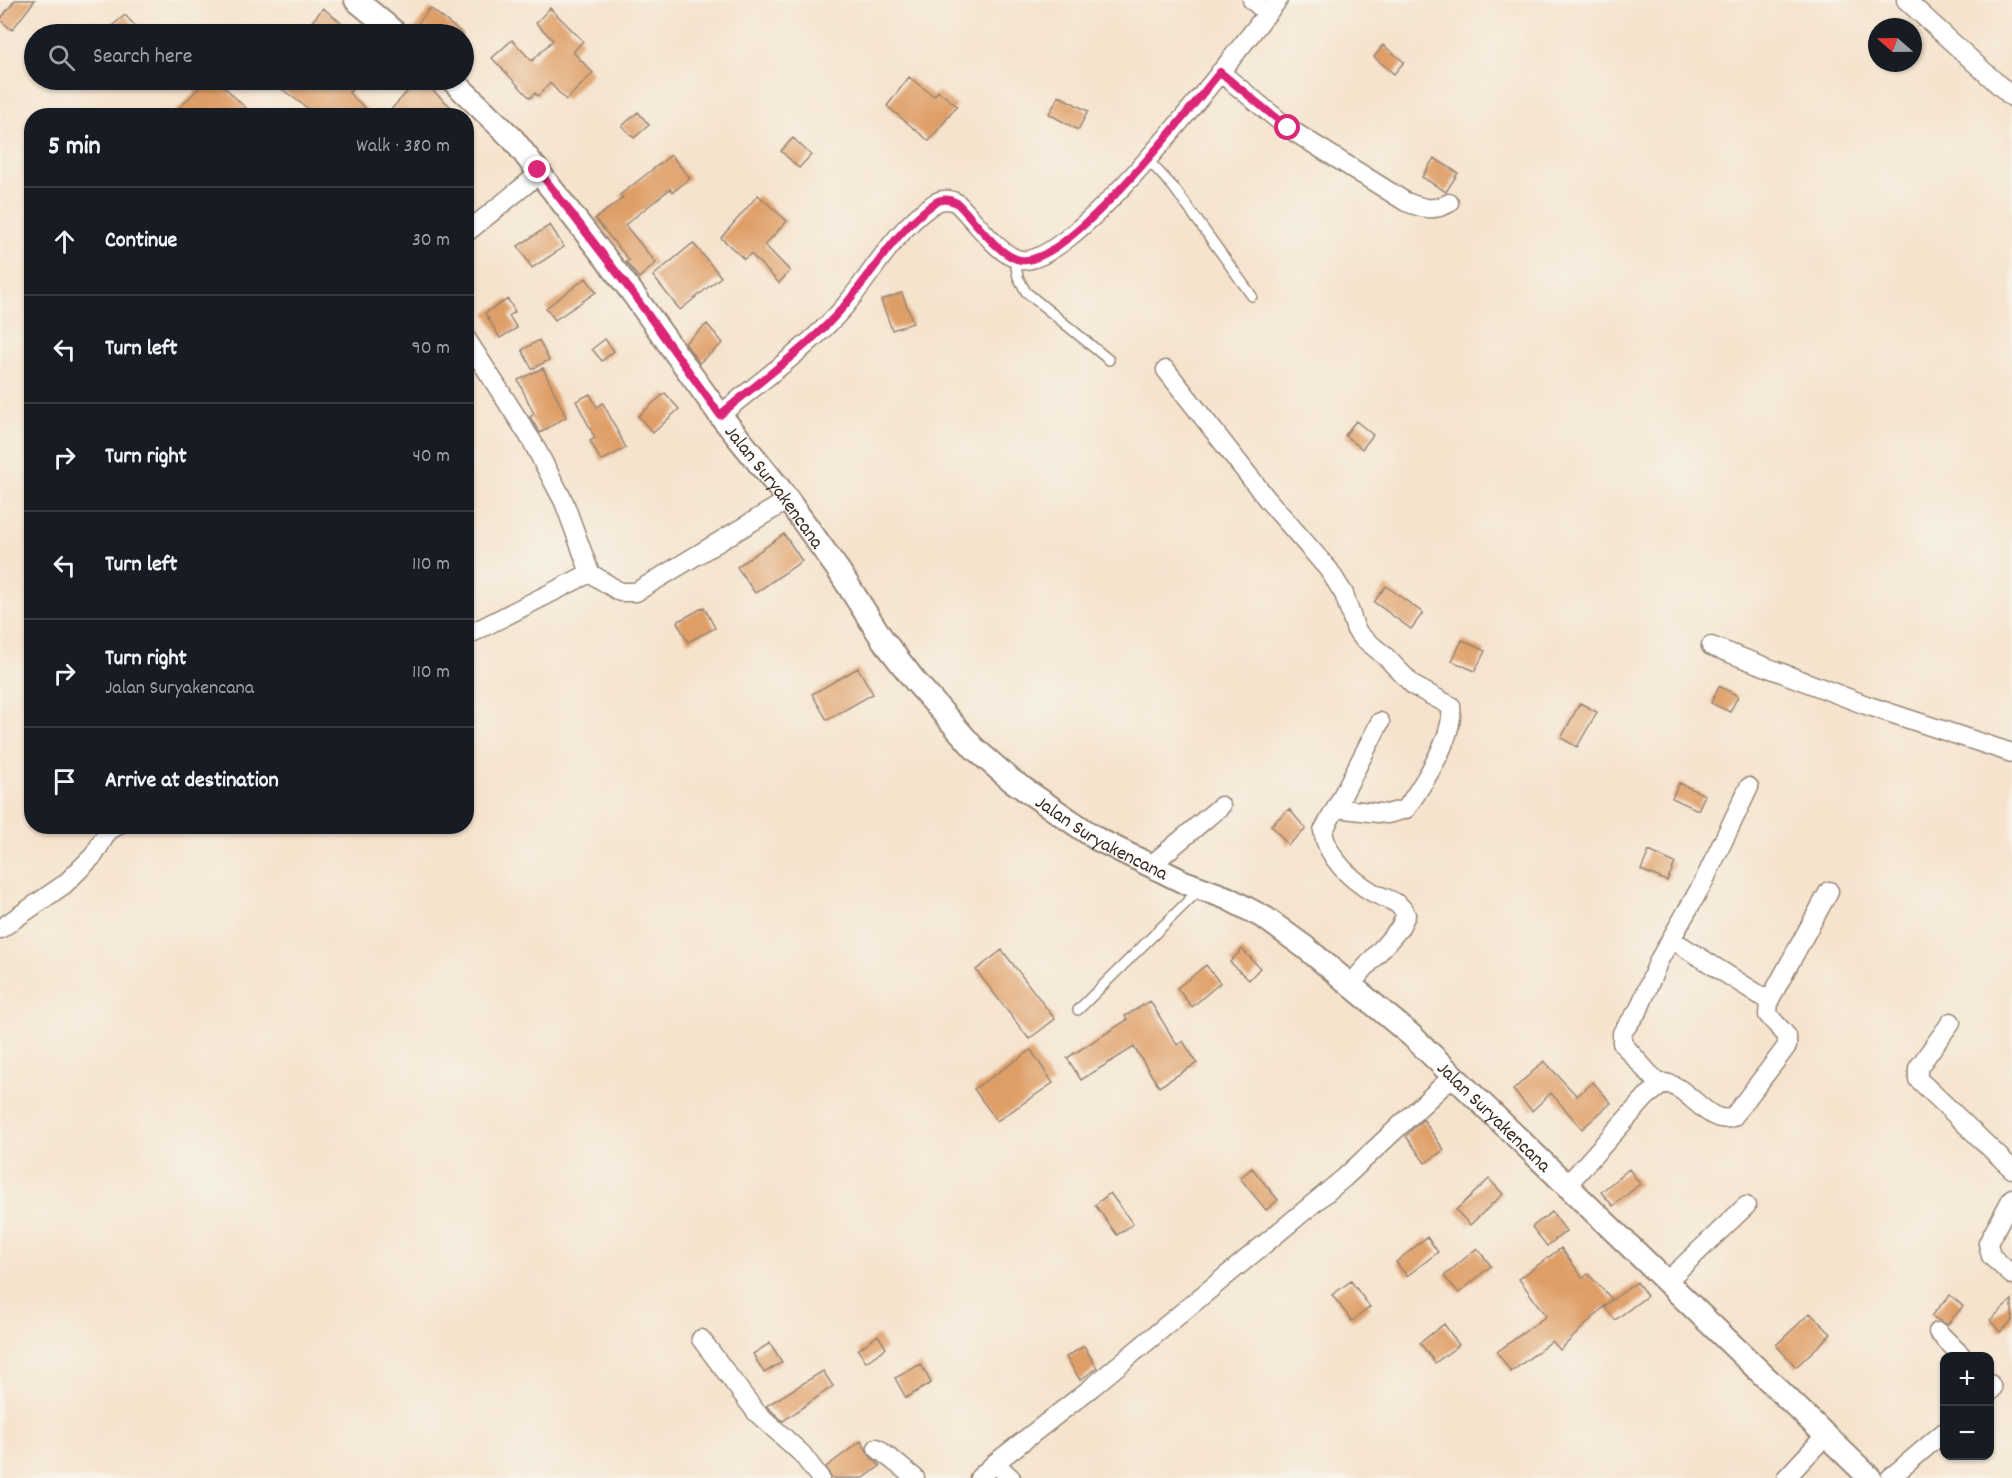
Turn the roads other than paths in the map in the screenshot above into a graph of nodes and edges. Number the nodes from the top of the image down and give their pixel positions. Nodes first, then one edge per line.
1 (356, 0) edge
2 (1252, 0) edge
3 (1906, 0) edge
4 (1272, 7) edge
5 (386, 24) edge
6 (1220, 72) junction
7 (462, 90) edge
8 (2012, 97) edge
9 (1148, 160) junction
10 (540, 173) junction
11 (1449, 203) dead end
12 (474, 227) edge
13 (1014, 258) junction
14 (1252, 296) dead end
15 (474, 350) edge
16 (1109, 360) dead end
17 (1166, 370) dead end
18 (720, 415) junction
19 (788, 500) junction
20 (590, 573) junction
21 (474, 632) edge
22 (1711, 646) dead end
23 (1380, 722) dead end
24 (2012, 753) edge
25 (1749, 787) dead end
26 (1221, 806) dead end
27 (1336, 807) junction
28 (106, 834) edge
29 (1150, 866) junction
30 (1202, 888) junction
31 (1829, 891) dead end
32 (0, 929) edge
33 (1671, 939) junction
34 (1350, 984) junction
35 (1769, 1000) junction
36 (1078, 1010) dead end
37 (1950, 1022) dead end
38 (1454, 1075) junction
39 (1659, 1085) junction
40 (2012, 1169) edge
41 (1568, 1184) junction
42 (2012, 1198) edge
43 (1746, 1206) dead end
44 (2012, 1275) edge
45 (1667, 1281) junction
46 (1938, 1332) dead end
47 (702, 1339) dead end
48 (1958, 1352) edge
49 (1940, 1435) edge
50 (1825, 1436) junction
51 (877, 1448) dead end
52 (995, 1463) junction
53 (820, 1478) edge
54 (915, 1478) edge
55 (979, 1478) edge
56 (1011, 1478) edge
57 (1786, 1478) edge
58 (1870, 1478) edge
59 (1890, 1478) edge

1 - 5 street
2 - 4 street
3 - 8 street
4 - 6 street
6 - 9 street
6 - 11 street
7 - 10 street, Jalan Suryakencana
9 - 13 street
9 - 14 lane
10 - 12 street
10 - 18 street, Jalan Suryakencana
13 - 16 lane
13 - 18 street
15 - 20 street
17 - 27 street
18 - 19 street, Jalan Suryakencana
19 - 20 street
19 - 29 street, Jalan Suryakencana
20 - 21 street
22 - 24 street
23 - 27 street
25 - 33 street
26 - 29 street
27 - 34 street
28 - 32 street
29 - 30 street, Jalan Suryakencana
30 - 34 street, Jalan Suryakencana
30 - 36 lane
31 - 35 street
33 - 35 street
33 - 39 street
34 - 38 street, Jalan Suryakencana
35 - 39 street
37 - 40 street
38 - 41 street, Jalan Suryakencana
38 - 52 street
39 - 41 street
41 - 45 street, Jalan Suryakencana
42 - 44 street
43 - 45 street
45 - 50 street, Jalan Suryakencana
46 - 48 street
47 - 53 street
49 - 59 street
50 - 57 street
50 - 58 street, Jalan Suryakencana
51 - 54 street
52 - 55 street
52 - 56 street

